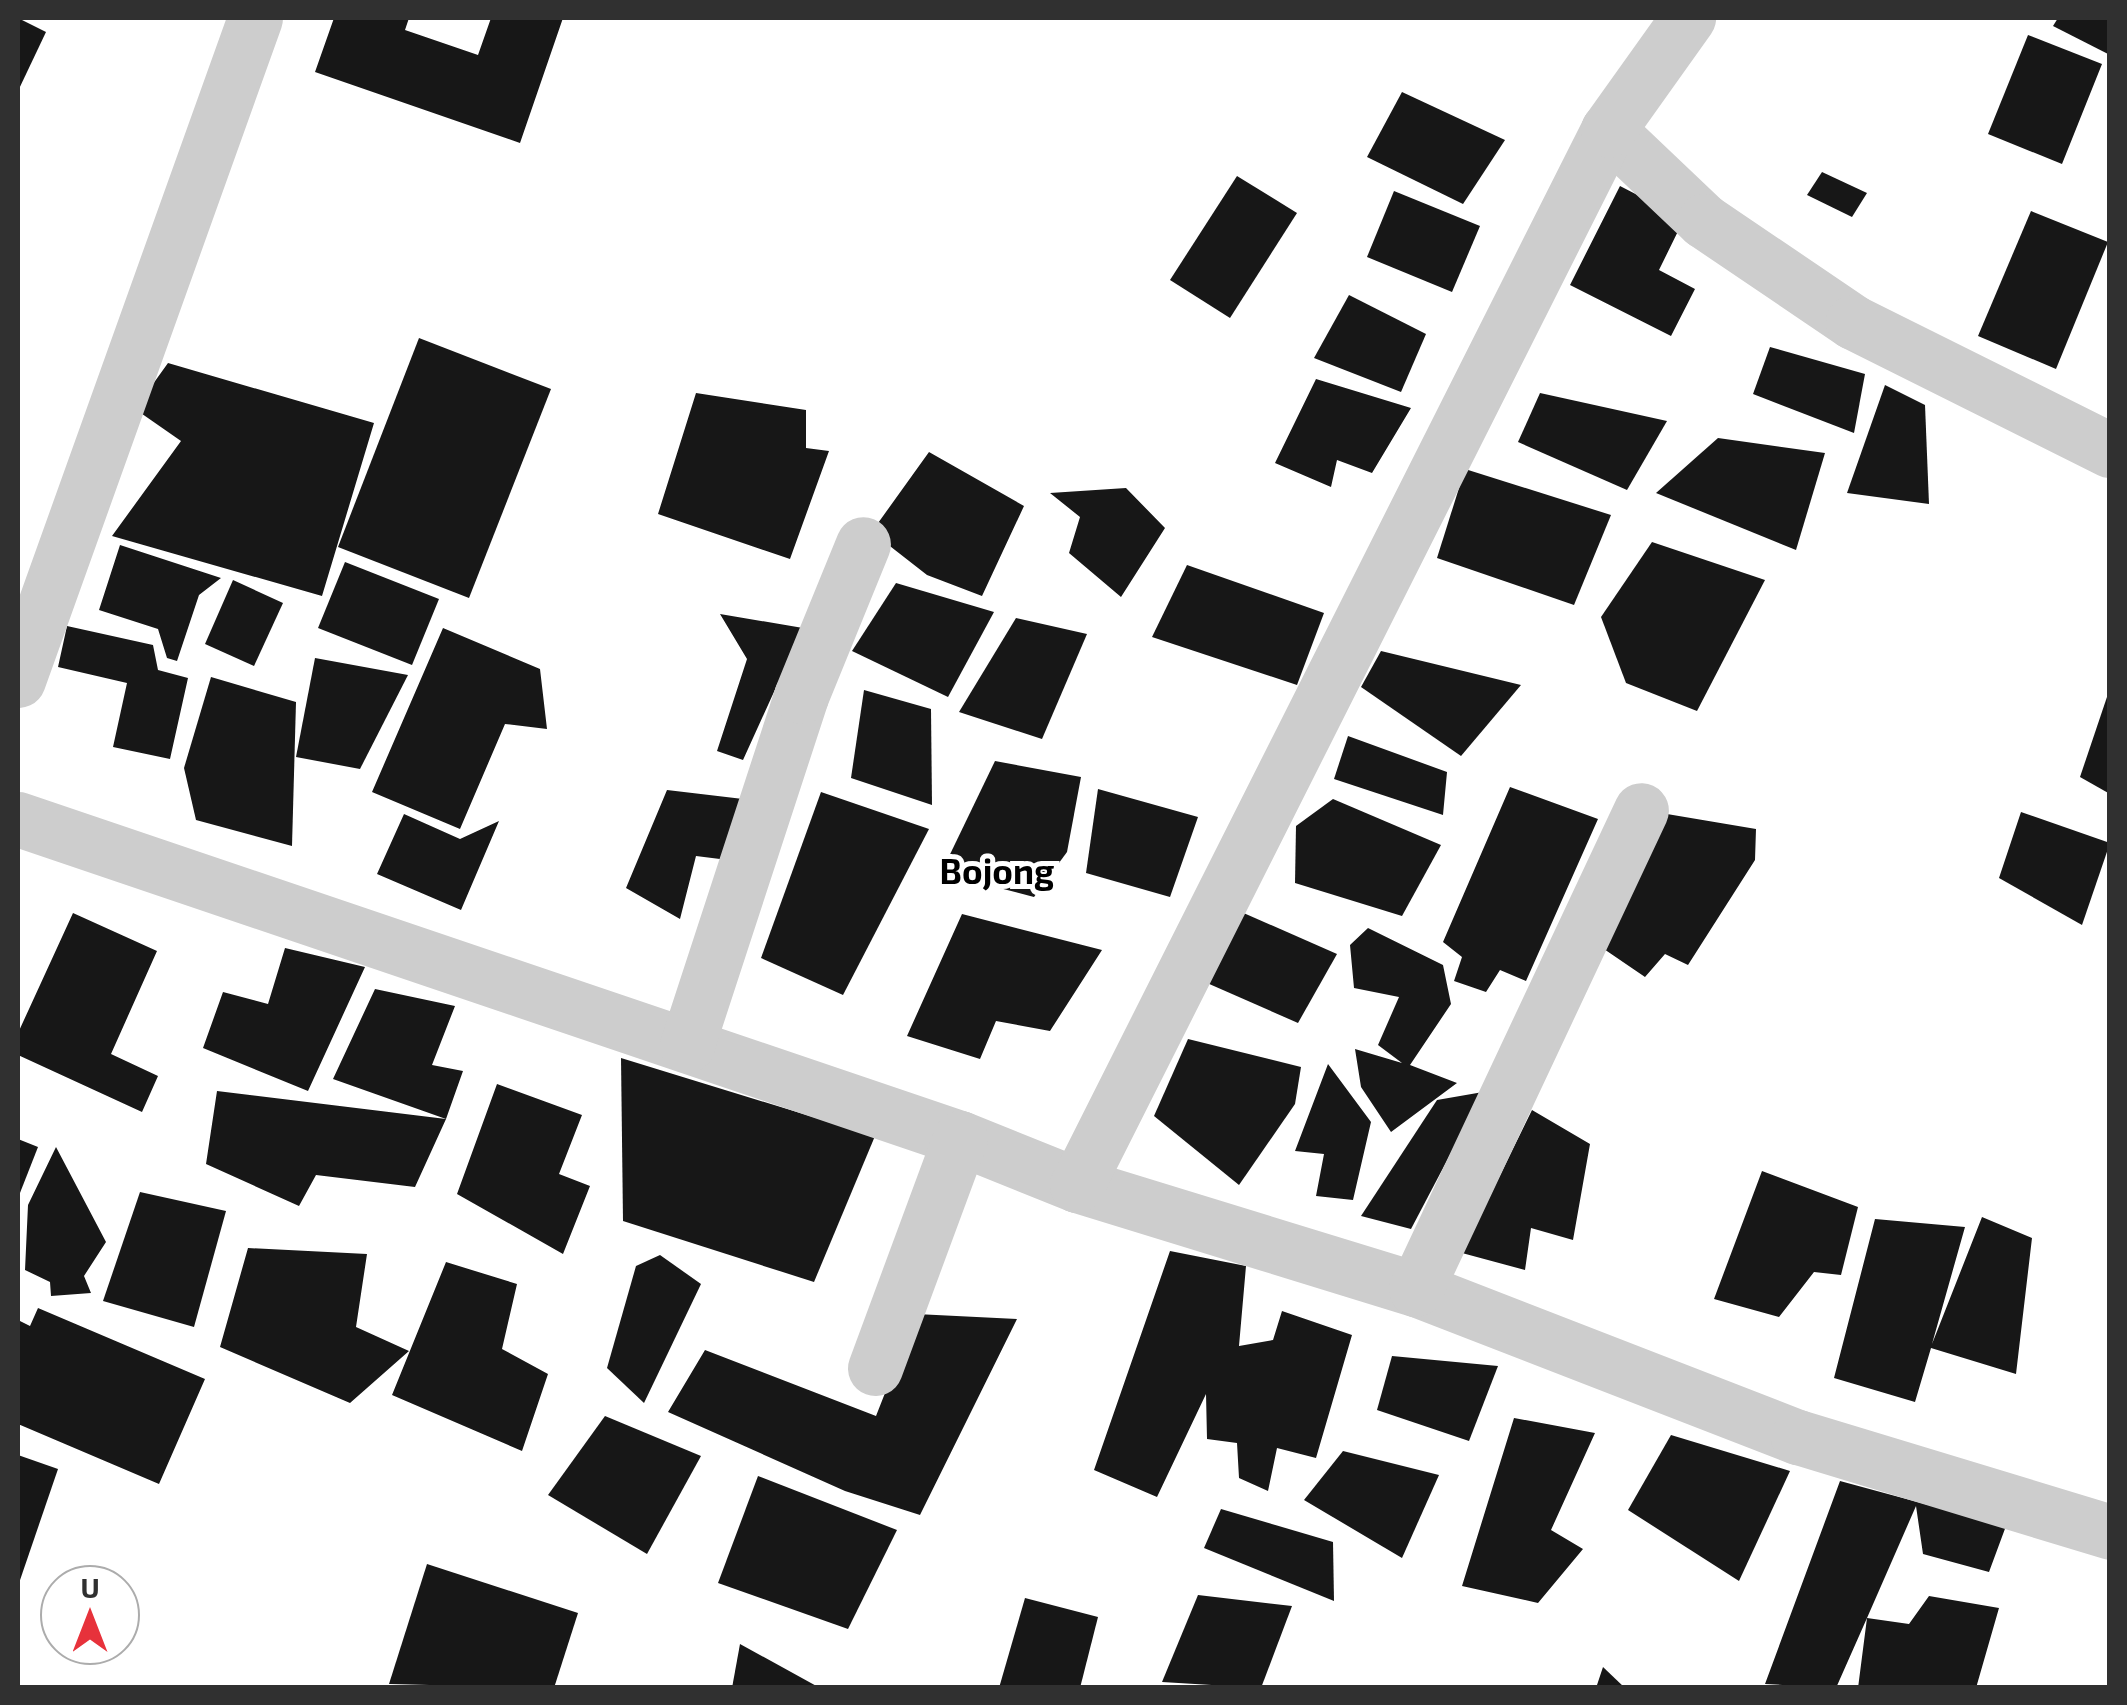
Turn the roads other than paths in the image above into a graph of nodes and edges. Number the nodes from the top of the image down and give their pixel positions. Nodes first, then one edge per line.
1 (255, 18) edge
2 (1688, 18) edge
3 (1608, 130) junction
4 (2110, 450) edge
5 (863, 544) dead end
6 (18, 680) edge
7 (1641, 810) dead end
8 (18, 819) edge
9 (687, 1045) junction
10 (960, 1138) junction
11 (1077, 1185) junction
12 (1416, 1289) junction
13 (875, 1368) dead end
14 (2110, 1532) edge

1 - 6 street
2 - 3 street
3 - 4 street
3 - 11 street
5 - 9 street
7 - 12 street
8 - 9 street
9 - 10 street
10 - 11 street
10 - 13 street
11 - 12 street
12 - 14 street

